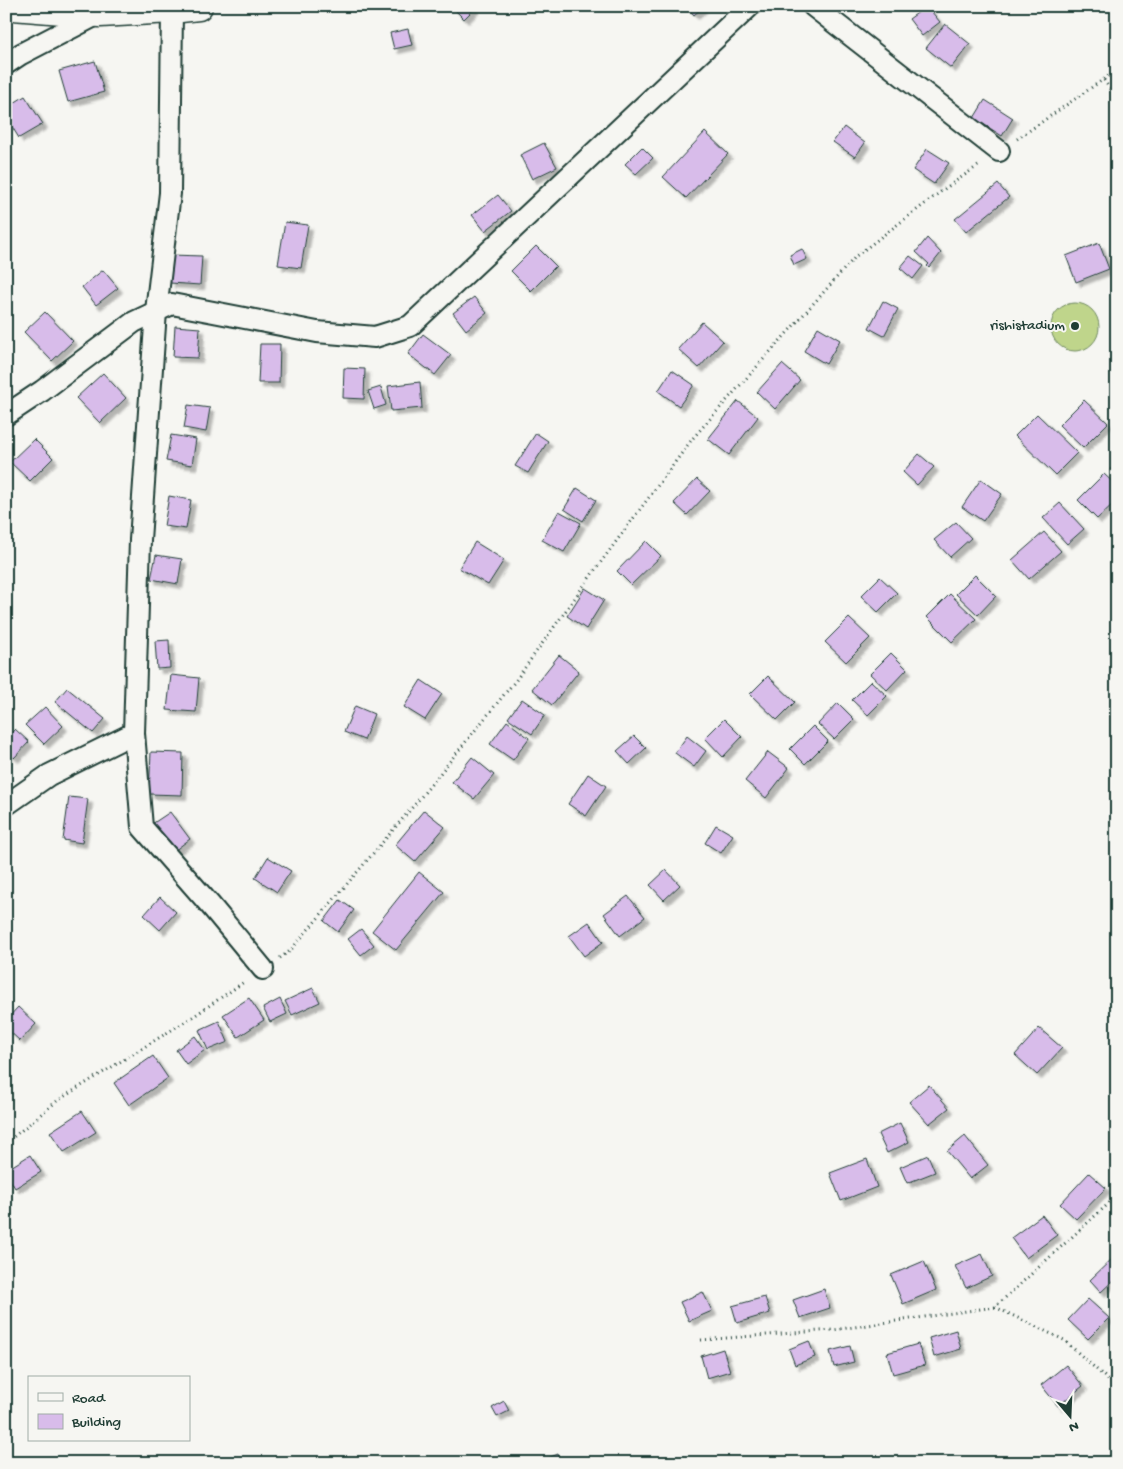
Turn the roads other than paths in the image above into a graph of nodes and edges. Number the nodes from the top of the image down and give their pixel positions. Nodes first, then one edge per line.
1 (13, 6) edge
2 (198, 6) edge
3 (750, 6) edge
4 (813, 6) edge
5 (172, 10) junction
6 (100, 13) junction
7 (6, 64) edge
8 (999, 151) road end
9 (156, 311) junction
10 (6, 415) edge
11 (134, 733) junction
12 (6, 805) edge
13 (263, 969) road end

1 - 6 street
2 - 5 street
3 - 9 street
4 - 8 street
5 - 6 street
5 - 9 street
6 - 7 street
9 - 10 street
9 - 11 street
11 - 12 street
11 - 13 street

